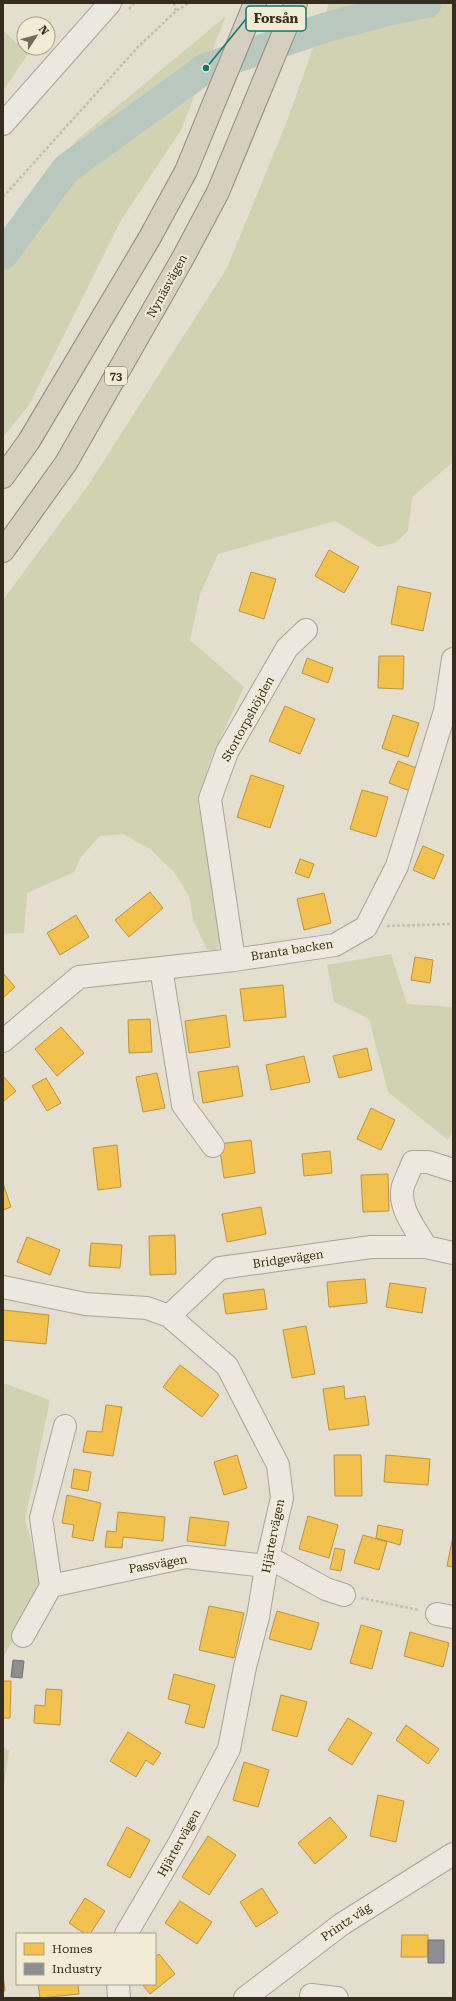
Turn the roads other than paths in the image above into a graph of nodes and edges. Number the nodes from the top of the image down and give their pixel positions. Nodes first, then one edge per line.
1 (110, 3) edge
2 (255, 3) edge
3 (296, 3) edge
4 (3, 124) edge
5 (3, 477) edge
6 (3, 552) edge
7 (306, 630) dead end
8 (453, 659) edge
9 (234, 960) junction
10 (162, 968) junction
11 (3, 1041) edge
12 (213, 1146) dead end
13 (453, 1170) edge
14 (426, 1247) junction
15 (453, 1253) edge
16 (3, 1287) edge
17 (168, 1316) junction
18 (65, 1426) dead end
19 (267, 1562) junction
20 (51, 1586) junction
21 (344, 1595) road end
22 (23, 1636) dead end
23 (453, 1854) edge
24 (127, 1933) edge
25 (118, 1985) edge
26 (311, 1995) dead end
27 (119, 1998) edge
28 (245, 1998) edge
29 (337, 1998) edge

1 - 4 street
2 - 5 highway
3 - 6 highway, Nynäsvägen / 73
7 - 9 street, Stortorpshöjden
8 - 9 street, Branta backen
9 - 10 street, Branta backen
10 - 11 street, Branta backen
10 - 12 street
13 - 14 street
14 - 15 street, Bridgevägen
14 - 17 street, Bridgevägen
16 - 17 street, Hjärtervägen
17 - 19 street, Hjärtervägen
18 - 20 street
19 - 20 street, Passvägen
19 - 21 street
19 - 24 street, Hjärtervägen
20 - 22 street
23 - 28 street, Printz väg
25 - 27 street
26 - 29 street

